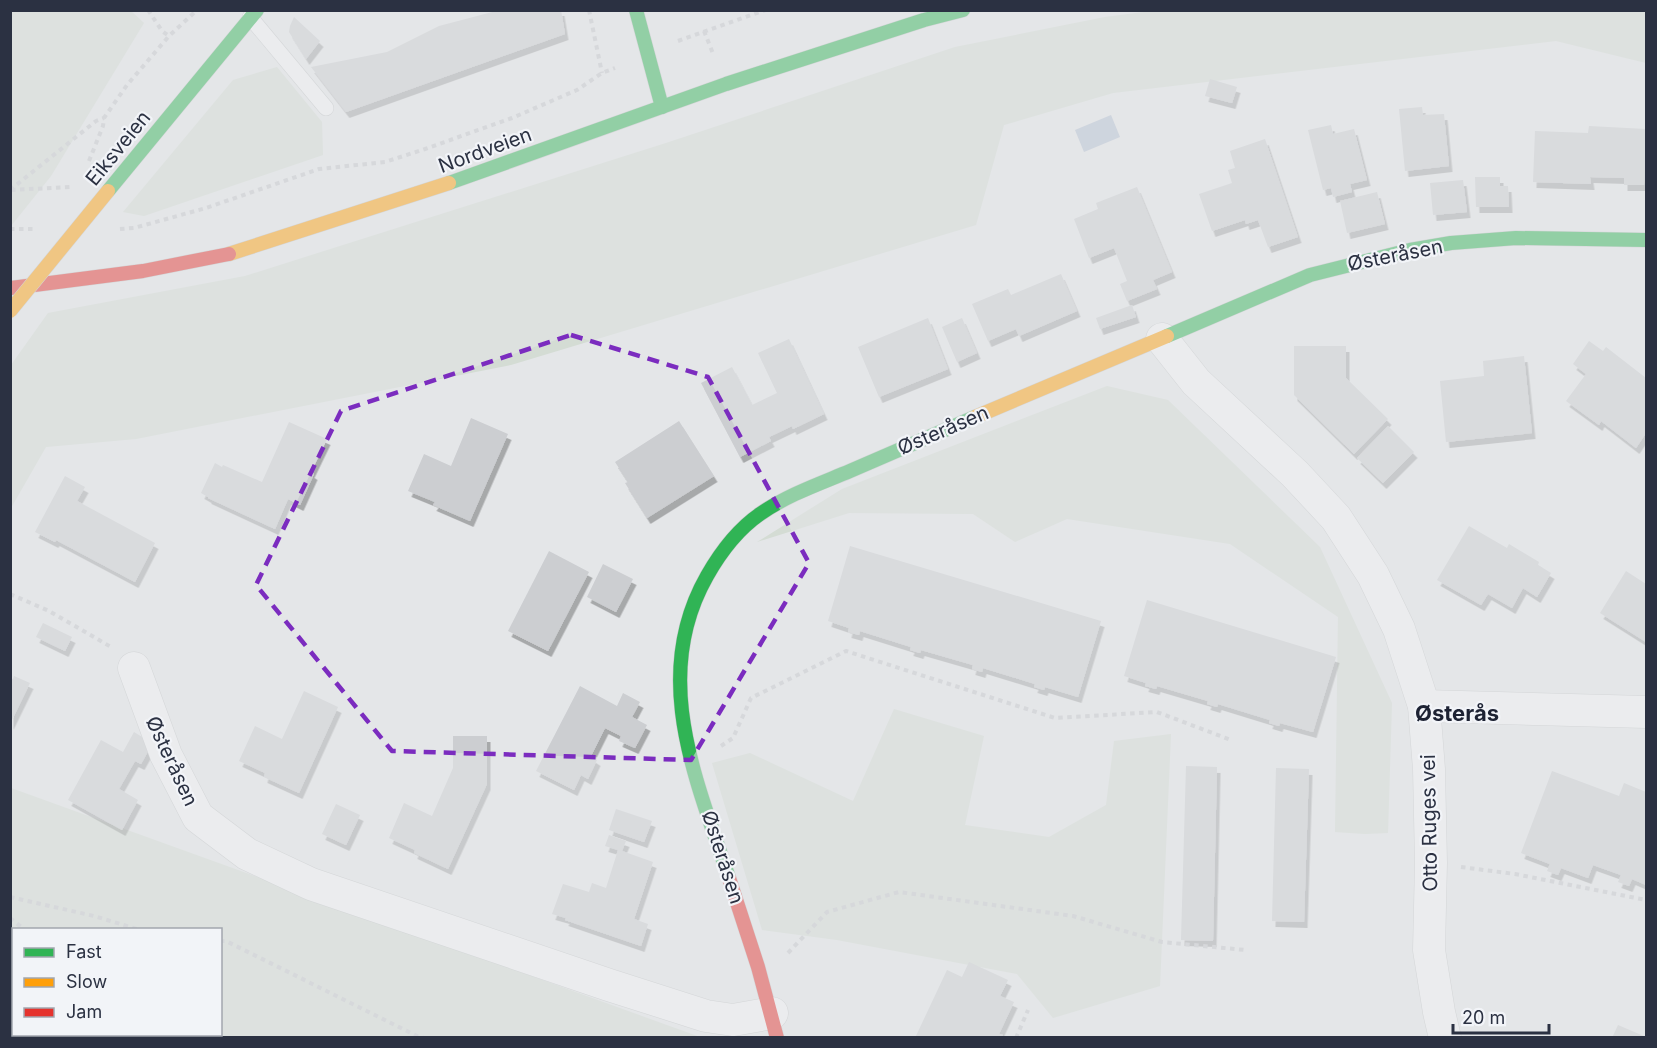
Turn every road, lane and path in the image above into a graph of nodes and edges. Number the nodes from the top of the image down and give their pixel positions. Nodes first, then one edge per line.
1 (197, 10) edge
2 (589, 10) edge
3 (636, 10) edge
4 (765, 10) edge
5 (963, 10) edge
6 (151, 12) edge
7 (254, 14) edge
8 (704, 32) junction
9 (169, 36) junction
10 (675, 43) dead end
11 (718, 65) dead end
12 (615, 68) dead end
13 (602, 73) junction
14 (662, 107) junction
15 (327, 108) dead end
16 (104, 118) junction
17 (87, 165) dead end
18 (77, 189) dead end
19 (11, 190) edge
20 (10, 229) edge
21 (45, 230) dead end
22 (114, 230) dead end
23 (1647, 240) edge
24 (10, 288) edge
25 (10, 311) edge
26 (1162, 339) junction
27 (10, 594) edge
28 (137, 676) joint
29 (1424, 706) junction
30 (1647, 712) edge
31 (1231, 740) dead end
32 (692, 764) junction
33 (1431, 863) junction
34 (10, 897) edge
35 (1647, 900) edge
36 (10, 918) edge
37 (22, 928) edge
38 (133, 928) edge
39 (222, 941) edge
40 (1245, 950) dead end
41 (760, 977) junction
42 (1028, 1010) dead end
43 (774, 1025) edge
44 (424, 1038) edge
45 (1016, 1038) edge
46 (1445, 1038) edge

1 - 9 path
2 - 13 path
3 - 14 street
4 - 8 path
5 - 14 street, Nordveien
6 - 9 path
7 - 15 lane
7 - 25 street, Eiksveien, bridge
8 - 10 path
8 - 11 path
9 - 16 path
12 - 13 path
13 - 22 path
14 - 24 street, Nordveien
16 - 17 path
16 - 19 path
18 - 19 path
20 - 21 path
23 - 26 street, Østeråsen
26 - 29 street, Otto Ruges vei
26 - 32 street, Østeråsen
27 - 28 path
28 - 43 street, Østeråsen
29 - 30 street
29 - 33 street, Otto Ruges vei
31 - 32 path
32 - 41 street, Østeråsen
33 - 35 path
33 - 46 street, Otto Ruges vei
34 - 38 path
36 - 37 path
39 - 44 path
40 - 41 path
41 - 43 street, Østeråsen
42 - 45 path

